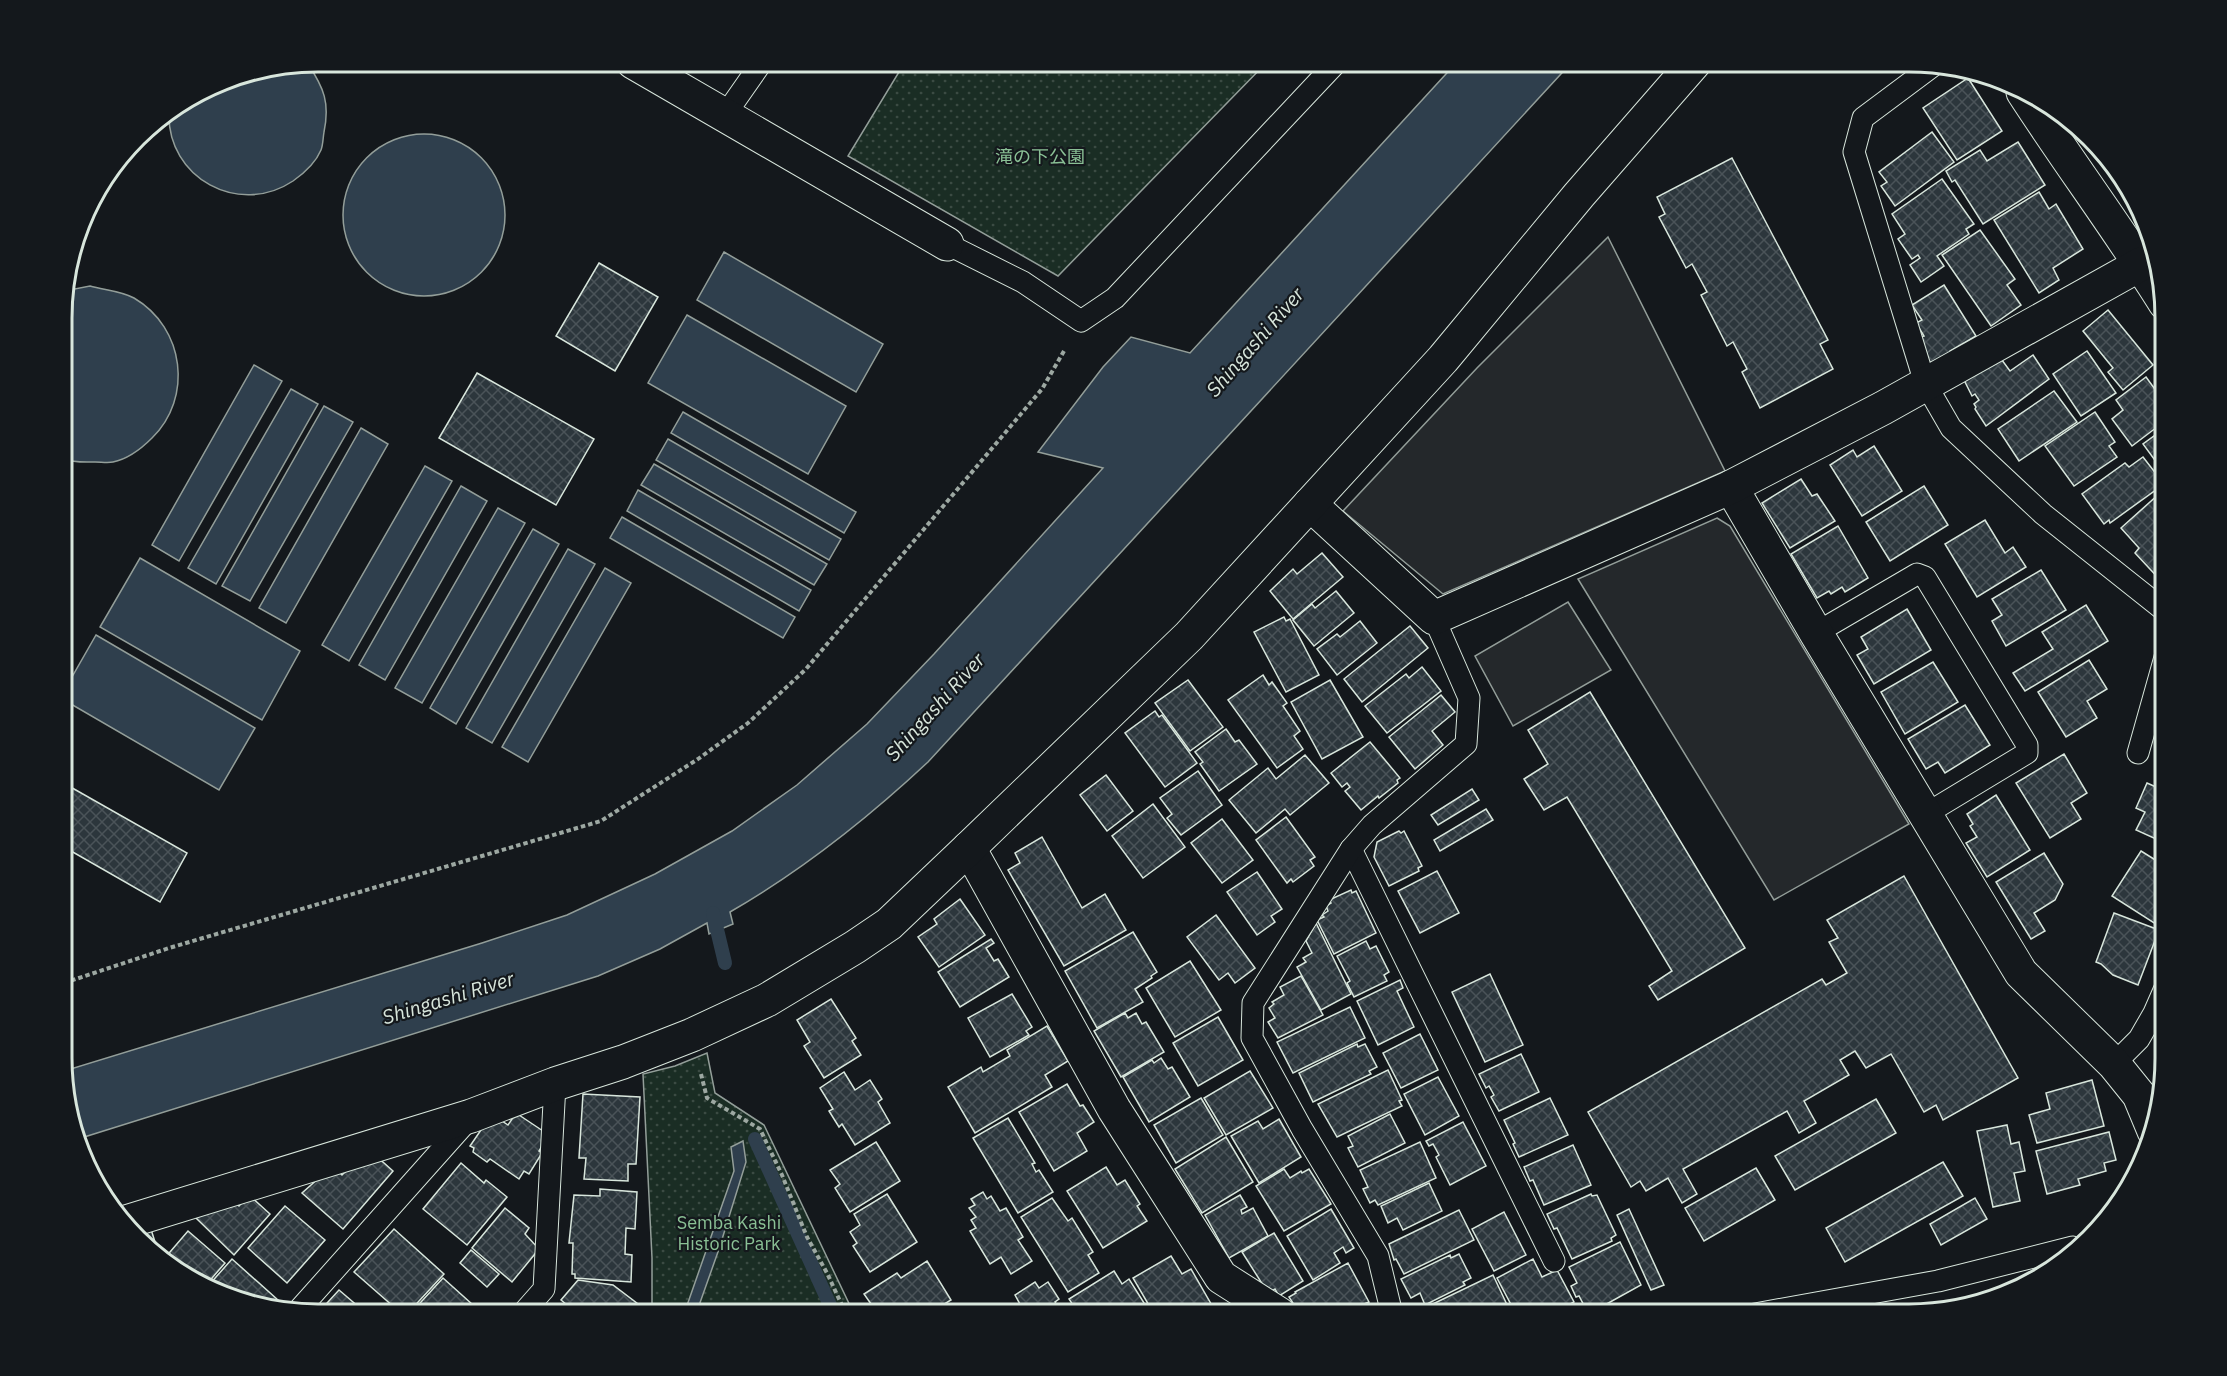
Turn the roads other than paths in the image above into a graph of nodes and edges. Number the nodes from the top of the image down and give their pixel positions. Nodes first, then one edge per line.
1 (650, 72) edge
2 (755, 72) edge
3 (1328, 72) edge
4 (1686, 72) edge
5 (1923, 73) edge
6 (2031, 104) edge
7 (725, 115) junction
8 (947, 244) joint
9 (2148, 269) edge
10 (1925, 383) junction
11 (1731, 487) junction
12 (1310, 504) junction
13 (2155, 603) edge
14 (1434, 618) junction
15 (1816, 633) junction
16 (2155, 693) edge
17 (2138, 753) dead end
18 (1926, 814) junction
19 (969, 848) junction
20 (1351, 849) junction
21 (2155, 1011) edge
22 (2114, 1064) junction
23 (555, 1084) junction
24 (471, 1116) junction
25 (2148, 1116) edge
26 (133, 1220) edge
27 (2063, 1249) edge
28 (1554, 1261) dead end
29 (305, 1303) edge
30 (531, 1304) edge
31 (1263, 1304) edge
32 (1390, 1304) edge
33 (1810, 1304) edge

1 - 7 street
2 - 7 lane
3 - 8 lane
4 - 12 street
5 - 10 lane
6 - 9 street
7 - 8 street
9 - 10 street
10 - 11 street
10 - 13 lane
11 - 14 street
11 - 15 street
12 - 14 street
12 - 19 street
14 - 20 lane
15 - 18 street
15 - 18 lane
16 - 17 lane
18 - 22 street
19 - 23 street
19 - 31 street
20 - 28 lane
20 - 32 lane
21 - 22 lane
22 - 25 street
23 - 24 street
23 - 30 lane
24 - 26 street
24 - 29 lane
27 - 33 lane

